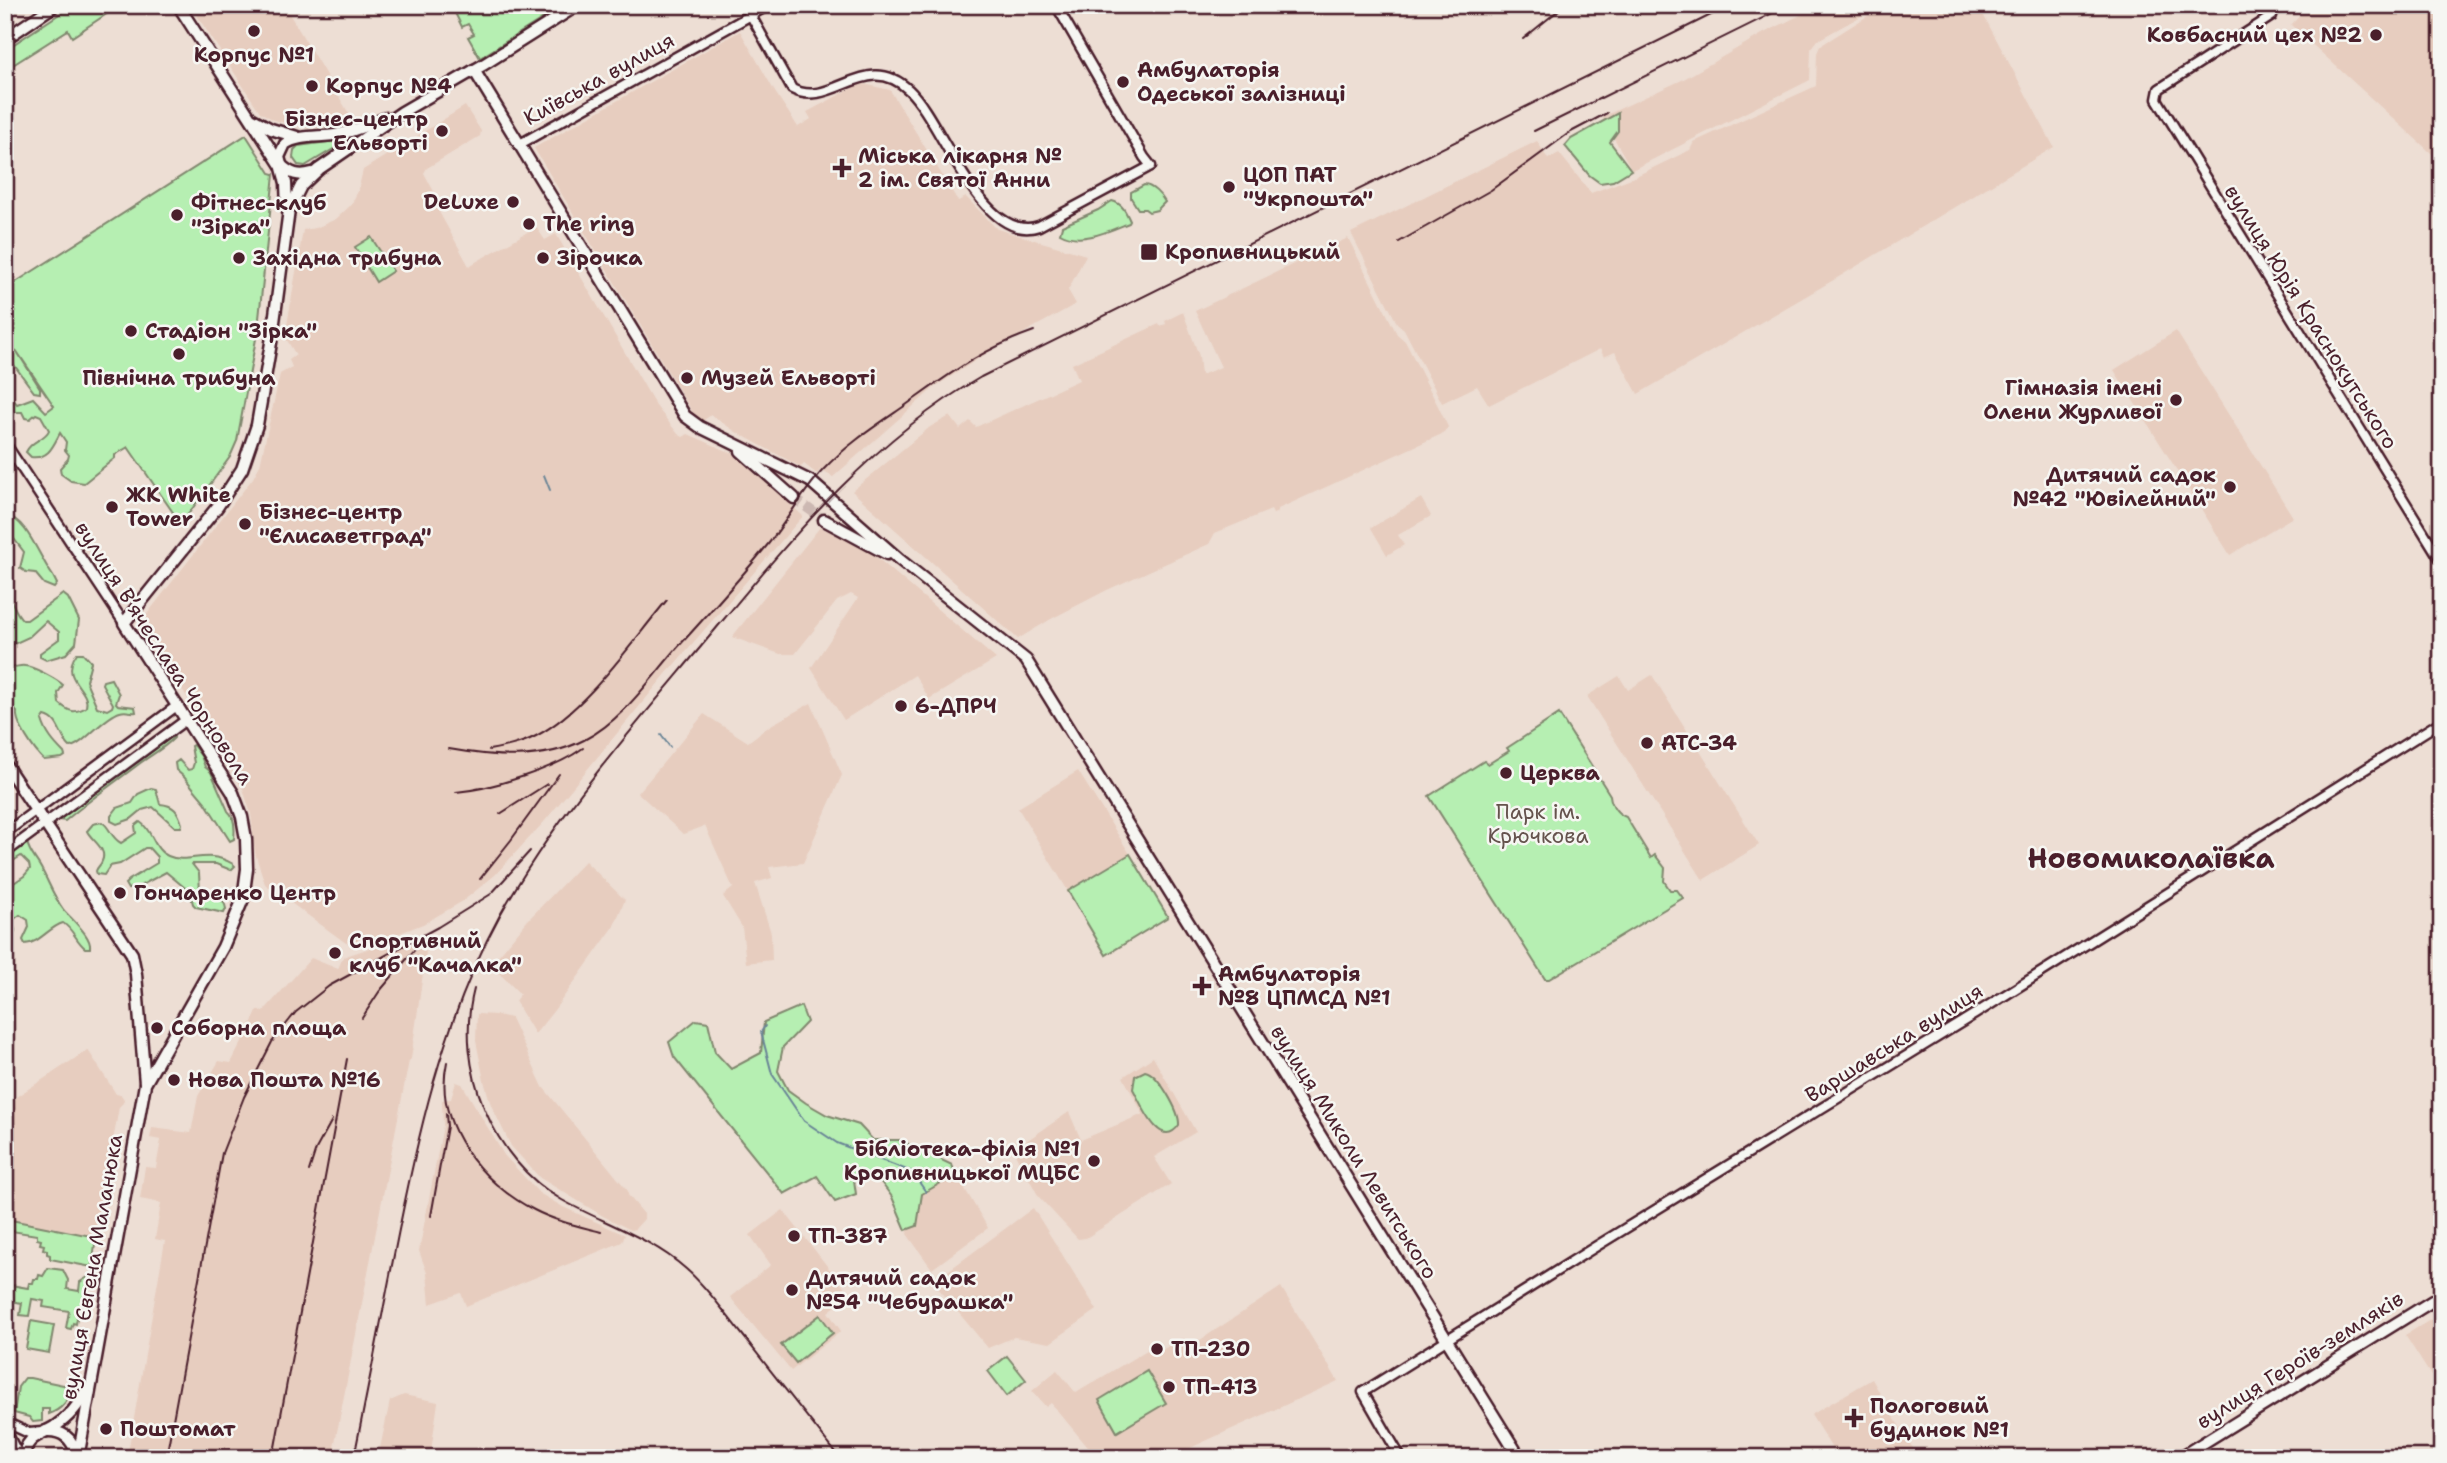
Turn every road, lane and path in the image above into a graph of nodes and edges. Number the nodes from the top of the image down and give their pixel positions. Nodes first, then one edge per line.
1 (54, 5) edge
2 (178, 5) edge
3 (578, 5) edge
4 (745, 5) edge
5 (769, 5) edge
6 (1056, 5) edge
7 (750, 14) junction
8 (2272, 16) dead end
9 (5, 39) edge
10 (474, 70) junction
11 (402, 112) junction
12 (250, 115) junction
13 (305, 138) junction
14 (520, 144) junction
15 (280, 164) junction
16 (319, 169) junction
17 (286, 234) junction
18 (730, 441) junction
19 (5, 443) edge
20 (794, 498) tunnel mouth
21 (824, 520) tunnel mouth
22 (900, 560) junction
23 (2442, 562) edge
24 (124, 623) junction
25 (178, 705) junction
26 (187, 719) junction
27 (2442, 721) edge
28 (5, 764) edge
29 (36, 810) junction
30 (45, 823) junction
31 (5, 833) edge
32 (5, 853) edge
33 (145, 1083) junction
34 (2442, 1296) edge
35 (1447, 1340) junction
36 (90, 1382) junction
37 (5, 1422) edge
38 (5, 1429) edge
39 (42, 1432) junction
40 (22, 1458) edge
41 (77, 1458) edge
42 (1401, 1458) edge
43 (1520, 1458) edge
44 (2179, 1458) edge

1 - 9 main road
2 - 12 main road
3 - 10 main road
4 - 7 street
5 - 7 street, Київська вулиця
6 - 7 street
7 - 14 street, Київська вулиця
8 - 23 street, вулиця Юрія Краснокутського
10 - 11 main road
10 - 14 main road
11 - 13 main road
11 - 16 main road
12 - 13 main road
12 - 15 main road
13 - 15 main road
14 - 18 main road
15 - 16 main road
15 - 17 main road
16 - 17 main road
17 - 24 main road
18 - 20 main road
18 - 22 main road
19 - 24 street, вулиця Вʼячеслава Чорновола
21 - 22 main road
22 - 35 main road, вулиця Миколи Левитського
24 - 25 main road, вулиця Вʼячеслава Чорновола
25 - 26 main road, вулиця Вʼячеслава Чорновола
25 - 29 street
26 - 30 street
26 - 33 main road, вулиця Вʼячеслава Чорновола
27 - 35 street, Варшавська вулиця
28 - 29 main road
29 - 30 main road
29 - 31 street
30 - 32 street
30 - 33 main road
33 - 36 main road, вулиця Євгена Маланюка
34 - 44 main road, вулиця Героїв-земляків
35 - 42 street, Варшавська вулиця
35 - 43 main road, вулиця Миколи Левитського
36 - 39 main road
36 - 41 main road, вулиця Євгена Маланюка
37 - 39 street
38 - 40 street
39 - 40 main road
39 - 41 main road

